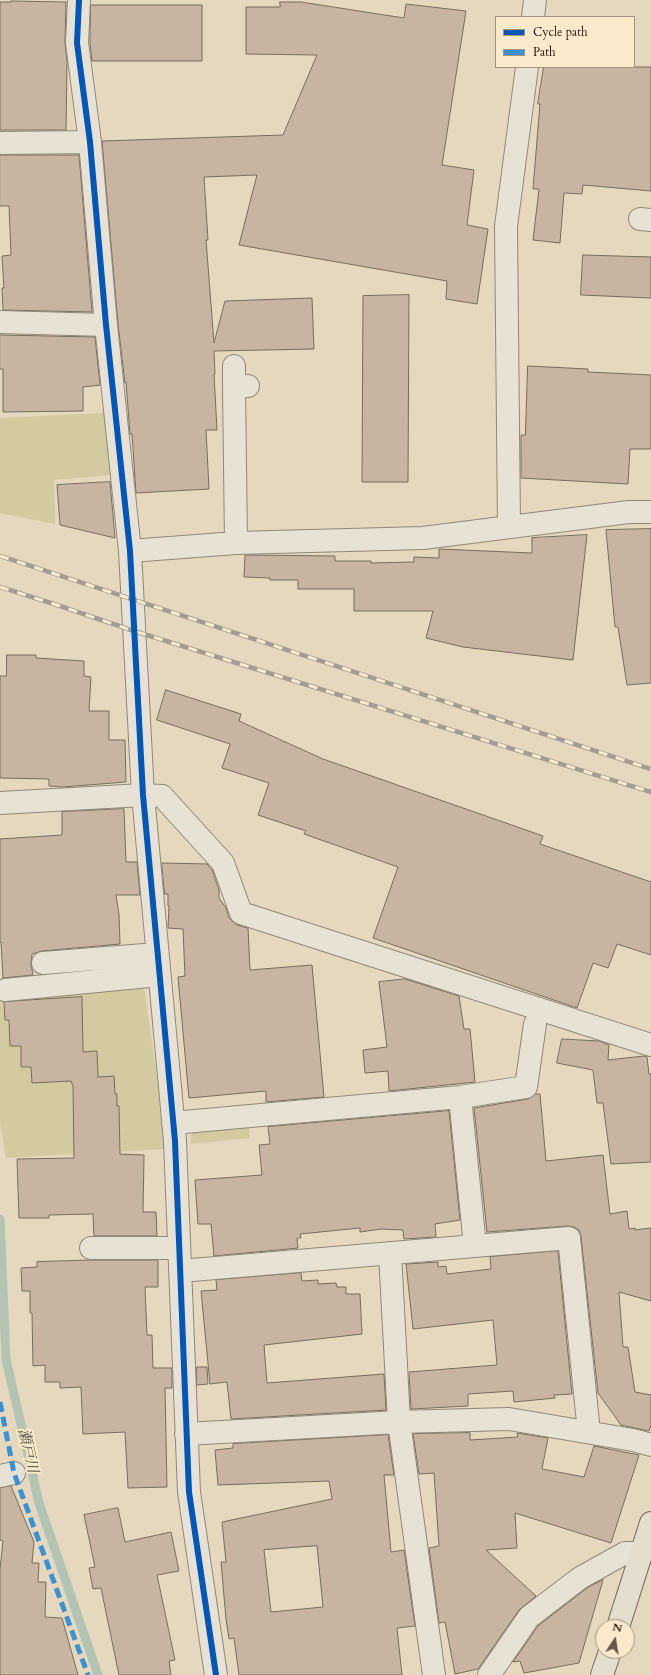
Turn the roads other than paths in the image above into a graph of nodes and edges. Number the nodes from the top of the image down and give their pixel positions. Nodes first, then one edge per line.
1 (79, 0) edge
2 (536, 0) edge
3 (533, 16) edge
4 (527, 68) edge
5 (90, 142) junction
6 (0, 143) edge
7 (0, 322) edge
8 (106, 324) junction
9 (238, 379) dead end
10 (651, 512) edge
11 (495, 524) junction
12 (236, 543) junction
13 (130, 551) junction
14 (143, 795) junction
15 (0, 803) edge
16 (43, 963) dead end
17 (158, 964) junction
18 (5, 990) dead end
19 (535, 1024) dead end
20 (651, 1045) edge
21 (460, 1097) junction
22 (173, 1124) junction
23 (474, 1246) junction
24 (91, 1248) dead end
25 (179, 1248) junction
26 (390, 1253) junction
27 (180, 1271) junction
28 (399, 1422) junction
29 (589, 1432) junction
30 (186, 1434) junction
31 (651, 1445) edge
32 (651, 1523) edge
33 (642, 1553) junction
34 (621, 1619) edge
35 (607, 1659) edge
36 (216, 1675) edge
37 (434, 1675) edge
38 (489, 1675) edge
39 (602, 1675) edge

1 - 5 street
2 - 3 street
4 - 11 street
5 - 6 street
5 - 8 street
7 - 8 street
8 - 13 street
9 - 12 street
10 - 11 street
11 - 12 street
12 - 13 street
13 - 14 street
14 - 15 street
14 - 17 street
14 - 20 street
16 - 17 street
17 - 18 street
17 - 22 street
19 - 21 street
21 - 22 street
21 - 23 street
22 - 25 street
23 - 26 street
23 - 29 street
24 - 25 street
25 - 27 street
26 - 27 street
26 - 28 street
27 - 30 street
28 - 29 street
28 - 30 street
28 - 37 street
29 - 31 street
30 - 36 street
32 - 33 main road
33 - 34 main road
33 - 38 street
35 - 39 main road

